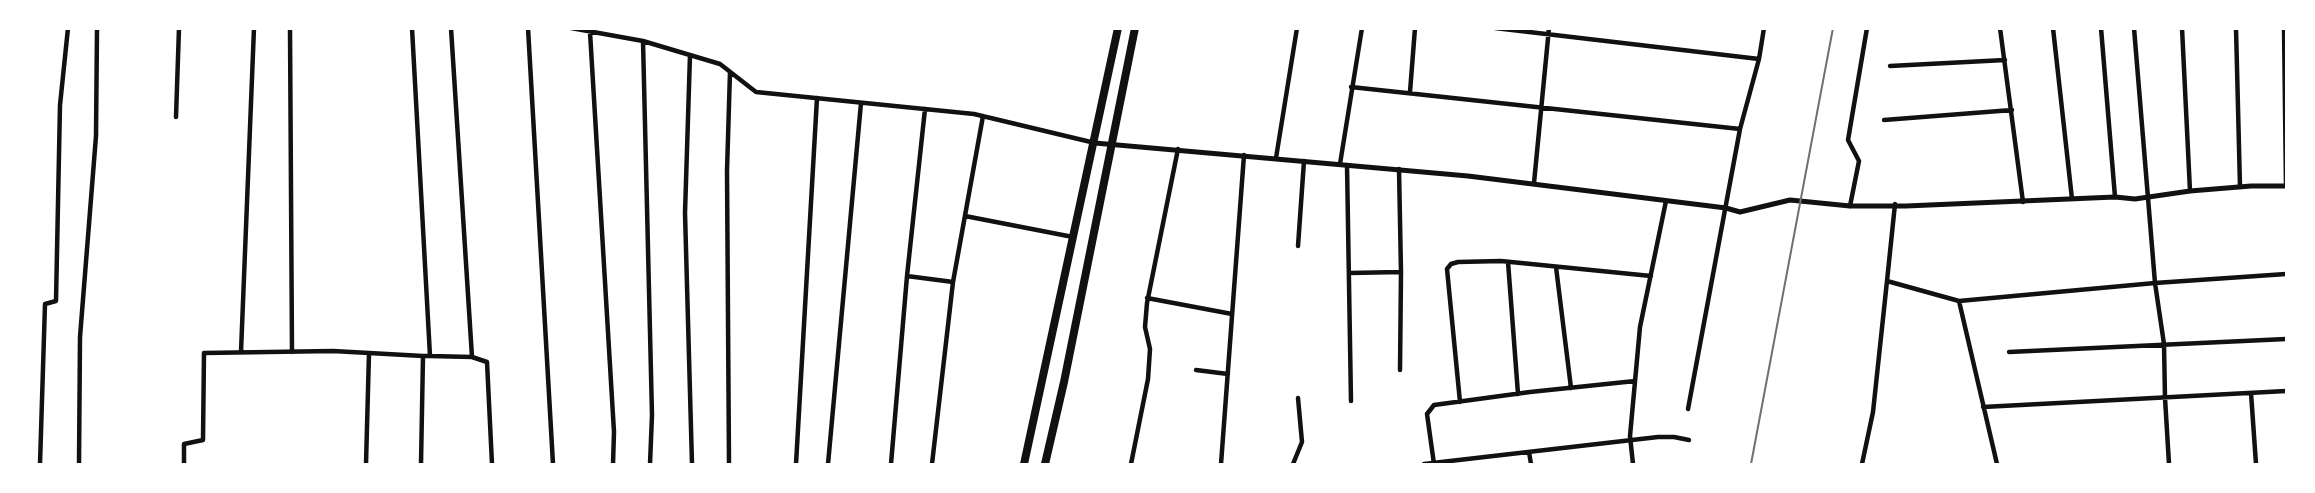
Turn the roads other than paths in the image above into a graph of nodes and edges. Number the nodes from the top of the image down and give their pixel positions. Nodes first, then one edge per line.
1 (68, 28) edge
2 (97, 28) edge
3 (179, 28) edge
4 (254, 28) edge
5 (290, 28) edge
6 (412, 28) edge
7 (452, 28) edge
8 (528, 28) edge
9 (571, 28) edge
10 (1118, 28) edge
11 (1135, 28) edge
12 (1298, 28) edge
13 (1362, 28) edge
14 (1415, 28) edge
15 (1495, 28) edge
16 (1764, 28) edge
17 (1867, 28) edge
18 (2000, 28) edge
19 (2053, 28) edge
20 (2101, 28) edge
21 (2134, 28) edge
22 (2182, 28) edge
23 (2236, 28) edge
24 (2283, 28) edge
25 (1549, 31) edge
26 (590, 32) junction
27 (643, 40) junction
28 (690, 55) junction
29 (1759, 59) junction
30 (2005, 60) junction
31 (1890, 66) dead end
32 (730, 72) junction
33 (1352, 87) junction
34 (1410, 92) junction
35 (817, 98) junction
36 (861, 103) junction
37 (1541, 107) junction
38 (925, 109) junction
39 (2012, 110) junction
40 (983, 116) junction
41 (176, 117) dead end
42 (1884, 120) dead end
43 (1740, 129) junction
44 (1095, 143) junction
45 (1112, 144) junction
46 (1178, 149) junction
47 (1244, 154) junction
48 (1276, 158) junction
49 (1304, 161) junction
50 (1340, 164) junction
51 (1347, 165) junction
52 (1399, 169) junction
53 (1534, 183) junction
54 (2286, 186) edge
55 (2240, 188) junction
56 (2190, 191) junction
57 (2115, 197) junction
58 (2150, 198) junction
59 (2072, 199) junction
60 (1666, 201) junction
61 (2023, 202) junction
62 (1895, 204) junction
63 (1850, 206) junction
64 (1726, 208) junction
65 (964, 216) junction
66 (1073, 237) junction
67 (1298, 246) dead end
68 (1508, 262) junction
69 (1556, 267) junction
70 (1401, 272) junction
71 (1348, 273) junction
72 (2286, 274) edge
73 (907, 276) junction
74 (1651, 276) junction
75 (1887, 281) junction
76 (953, 282) junction
77 (2155, 283) junction
78 (1148, 298) junction
79 (1959, 301) junction
80 (1232, 314) junction
81 (2286, 339) edge
82 (2164, 344) junction
83 (241, 352) junction
84 (292, 352) junction
85 (2009, 352) dead end
86 (369, 353) junction
87 (423, 356) junction
88 (430, 356) junction
89 (472, 357) junction
90 (1196, 370) dead end
91 (1400, 370) dead end
92 (1228, 374) junction
93 (1635, 381) junction
94 (1571, 388) junction
95 (2286, 391) edge
96 (2251, 393) junction
97 (1518, 394) junction
98 (1298, 398) dead end
99 (2164, 398) junction
100 (1351, 401) dead end
101 (1460, 402) junction
102 (1983, 407) junction
103 (1688, 409) dead end
104 (1689, 440) dead end
105 (1630, 441) junction
106 (1529, 452) junction
107 (1480, 458) junction
108 (1434, 464) edge
109 (40, 465) edge
110 (79, 465) edge
111 (184, 465) edge
112 (366, 465) edge
113 (421, 465) edge
114 (492, 465) edge
115 (553, 465) edge
116 (613, 465) edge
117 (650, 465) edge
118 (692, 465) edge
119 (729, 465) edge
120 (796, 465) edge
121 (828, 465) edge
122 (891, 465) edge
123 (932, 465) edge
124 (1024, 465) edge
125 (1045, 465) edge
126 (1131, 465) edge
127 (1221, 465) edge
128 (1293, 465) edge
129 (1424, 465) edge
130 (1481, 465) edge
131 (1531, 465) edge
132 (1633, 465) edge
133 (1862, 465) edge
134 (1997, 465) edge
135 (2169, 465) edge
136 (2256, 465) edge

1 - 109 street
2 - 110 street
3 - 41 street
4 - 83 street
5 - 84 street
6 - 88 street
7 - 89 street
8 - 115 street
9 - 26 street
10 - 44 highway
11 - 45 highway
12 - 48 street
13 - 33 street
14 - 34 street
15 - 25 street
16 - 29 street
17 - 63 street
18 - 30 street
19 - 59 street
20 - 57 street
21 - 58 street
22 - 56 street
23 - 55 street
24 - 54 street
25 - 29 street
25 - 37 street
26 - 27 street
26 - 116 street
27 - 28 street
27 - 117 street
28 - 32 street
28 - 118 street
29 - 43 street
30 - 31 street
30 - 39 street
32 - 35 street
32 - 119 street
33 - 34 street
33 - 50 street
34 - 37 street
35 - 36 street
35 - 120 street
36 - 38 street
36 - 121 street
37 - 43 street
37 - 53 street
38 - 40 street
38 - 73 street
39 - 42 street
39 - 61 street
40 - 44 street
40 - 65 street
43 - 64 street
44 - 45 street
44 - 66 highway
45 - 46 street
45 - 125 highway
46 - 47 street
46 - 78 street
47 - 48 street
47 - 80 street
48 - 49 street
49 - 50 street
49 - 67 street
50 - 51 street
51 - 52 street
51 - 71 street
52 - 53 street
52 - 70 street
53 - 60 street
54 - 55 street
55 - 56 street
56 - 58 street
57 - 58 street
57 - 59 street
58 - 77 street
59 - 61 street
60 - 64 street
60 - 74 street
61 - 62 street
62 - 63 street
62 - 75 street
63 - 64 street
64 - 103 street
65 - 66 street
65 - 76 street
66 - 124 highway
68 - 69 street
68 - 97 street
68 - 101 street
69 - 74 street
69 - 94 street
70 - 71 street
70 - 91 street
71 - 100 street
72 - 77 street
73 - 76 street
73 - 122 street
74 - 93 street
75 - 79 street
75 - 133 street
76 - 123 street
77 - 79 street
77 - 82 street
78 - 80 street
78 - 126 street
79 - 102 street
80 - 92 street
81 - 82 street
82 - 85 street
82 - 99 street
83 - 84 street
83 - 111 street
84 - 86 street
86 - 87 street
86 - 112 street
87 - 88 street
87 - 113 street
88 - 89 street
89 - 114 street
90 - 92 street
92 - 127 street
93 - 94 street
93 - 105 street
94 - 97 street
95 - 96 street
96 - 99 street
96 - 136 street
97 - 101 street
98 - 128 street
99 - 102 street
99 - 135 street
101 - 108 street
102 - 134 street
104 - 105 street
105 - 106 street
105 - 132 street
106 - 107 street
106 - 131 street
107 - 108 street
107 - 130 street
108 - 129 street

